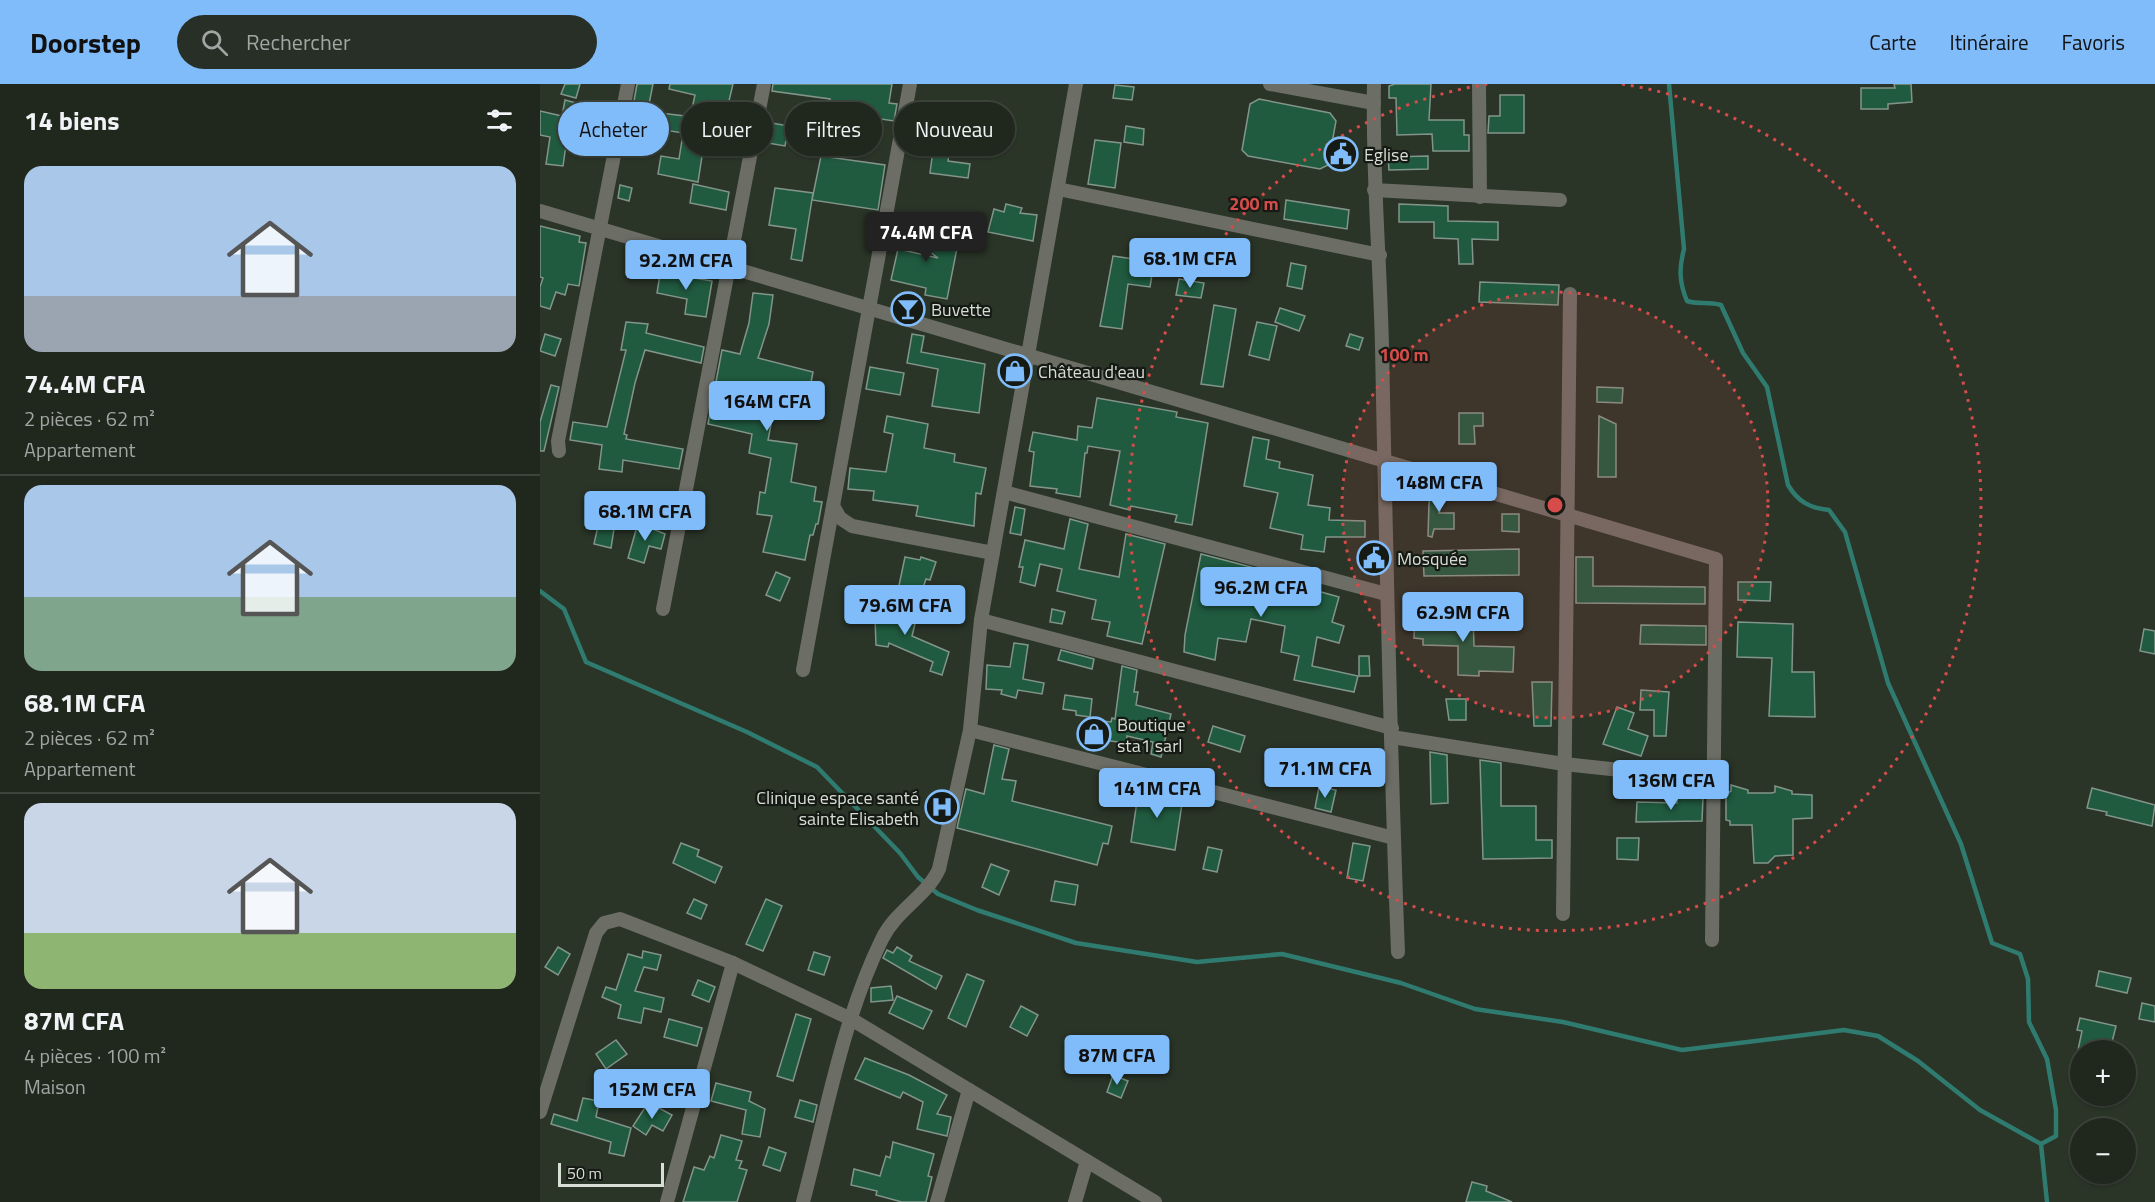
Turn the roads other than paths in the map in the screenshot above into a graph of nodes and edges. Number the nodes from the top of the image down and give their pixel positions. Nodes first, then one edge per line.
1 (628, 84) edge
2 (764, 84) edge
3 (910, 84) edge
4 (1076, 84) edge
5 (1270, 84) edge
6 (1374, 84) edge
7 (1479, 84) edge
8 (1374, 103) junction
9 (1058, 189) junction
10 (1374, 190) junction
11 (1480, 197) junction
12 (1560, 200) dead end
13 (540, 211) edge
14 (599, 229) junction
15 (1380, 255) junction
16 (729, 267) junction
17 (1570, 294) dead end
18 (869, 309) junction
19 (1029, 356) junction
20 (559, 452) dead end
21 (1384, 461) junction
22 (1004, 492) junction
23 (833, 506) junction
24 (1567, 515) junction
25 (993, 553) junction
26 (1386, 594) junction
27 (663, 609) dead end
28 (981, 620) junction
29 (803, 670) dead end
30 (970, 730) junction
31 (1392, 732) junction
32 (1564, 764) junction
33 (1714, 780) junction
34 (1394, 838) junction
35 (1563, 914) dead end
36 (1712, 940) dead end
37 (1398, 952) dead end
38 (733, 963) junction
39 (851, 1019) junction
40 (969, 1090) junction
41 (540, 1112) edge
42 (1087, 1161) junction
43 (667, 1202) edge
44 (803, 1202) edge
45 (937, 1202) edge
46 (1075, 1202) edge
47 (1155, 1202) edge

1 - 14 street
2 - 16 street
3 - 18 street
4 - 9 street
5 - 8 street
6 - 8 street
7 - 11 street
8 - 10 street
9 - 15 street
9 - 19 street
10 - 11 street
10 - 15 street
11 - 12 street
13 - 14 street
14 - 16 street
14 - 20 street
15 - 21 street
16 - 18 street
16 - 27 street
17 - 24 street
18 - 19 street
18 - 23 street
19 - 21 street
19 - 22 street
21 - 24 street
21 - 26 street
22 - 25 street
22 - 26 street
23 - 25 street
23 - 29 street
24 - 32 street
24 - 33 street
25 - 28 street
26 - 31 street
28 - 30 street
28 - 31 street
30 - 34 street
30 - 39 street
31 - 32 street
31 - 34 street
32 - 33 street
32 - 35 street
33 - 36 street
34 - 37 street
38 - 39 street
38 - 41 street
38 - 43 street
39 - 40 street
39 - 44 street
40 - 42 street
40 - 45 street
42 - 46 street
42 - 47 street

